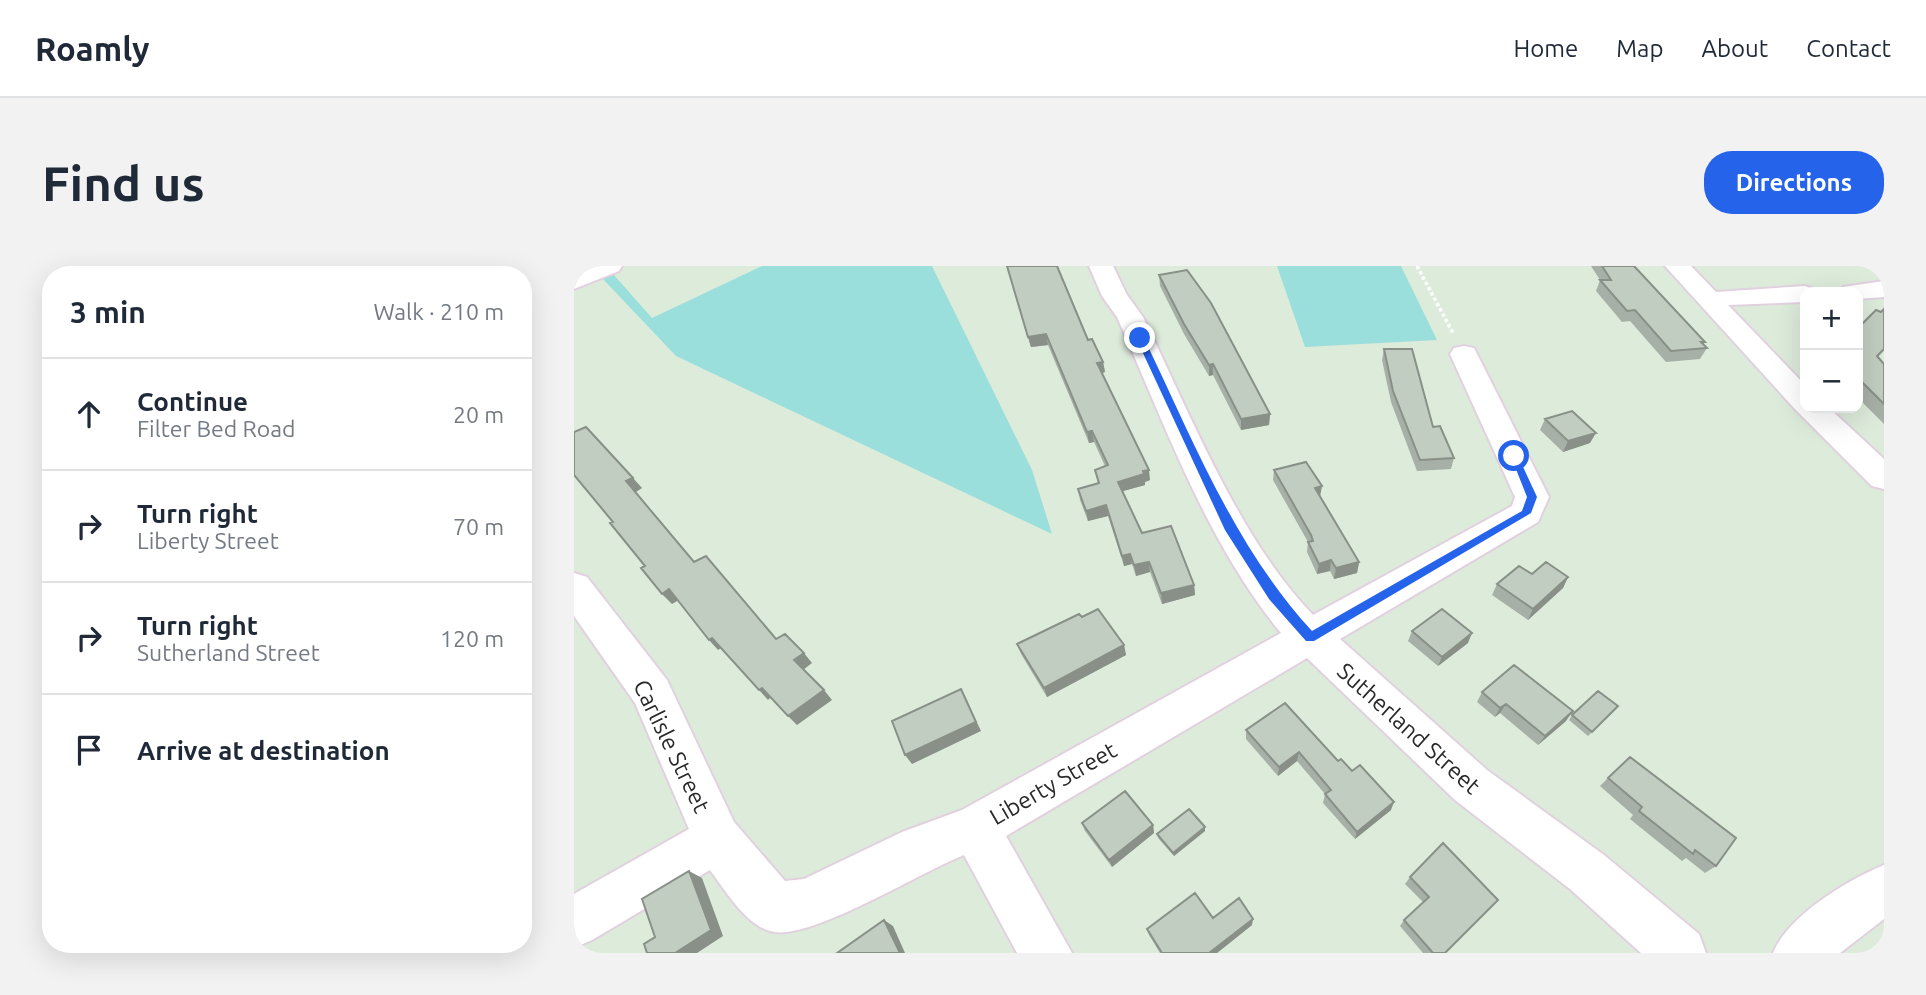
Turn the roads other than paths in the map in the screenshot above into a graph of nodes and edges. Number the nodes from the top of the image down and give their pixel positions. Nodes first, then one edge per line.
1 (610, 266) edge
2 (1101, 266) edge
3 (1677, 266) edge
4 (574, 282) edge
5 (1884, 289) edge
6 (1863, 291) edge
7 (1800, 294) edge
8 (1710, 301) junction
9 (1464, 354) road end
10 (1800, 397) edge
11 (1817, 413) edge
12 (1884, 478) edge
13 (574, 587) edge
14 (1310, 638) junction
15 (975, 828) junction
16 (717, 839) junction
17 (1884, 890) edge
18 (574, 922) edge
19 (1046, 953) edge
20 (1679, 953) edge
21 (1799, 953) edge

1 - 4 street
2 - 14 street, Sutherland Street
3 - 8 street
5 - 6 street
7 - 8 street
8 - 10 street
9 - 14 street, Liberty Street
11 - 12 street
13 - 16 street, Carlisle Street
14 - 15 street, Liberty Street
14 - 20 street, Sutherland Street
15 - 16 street, Liberty Street
15 - 19 street
16 - 18 street
17 - 21 street

